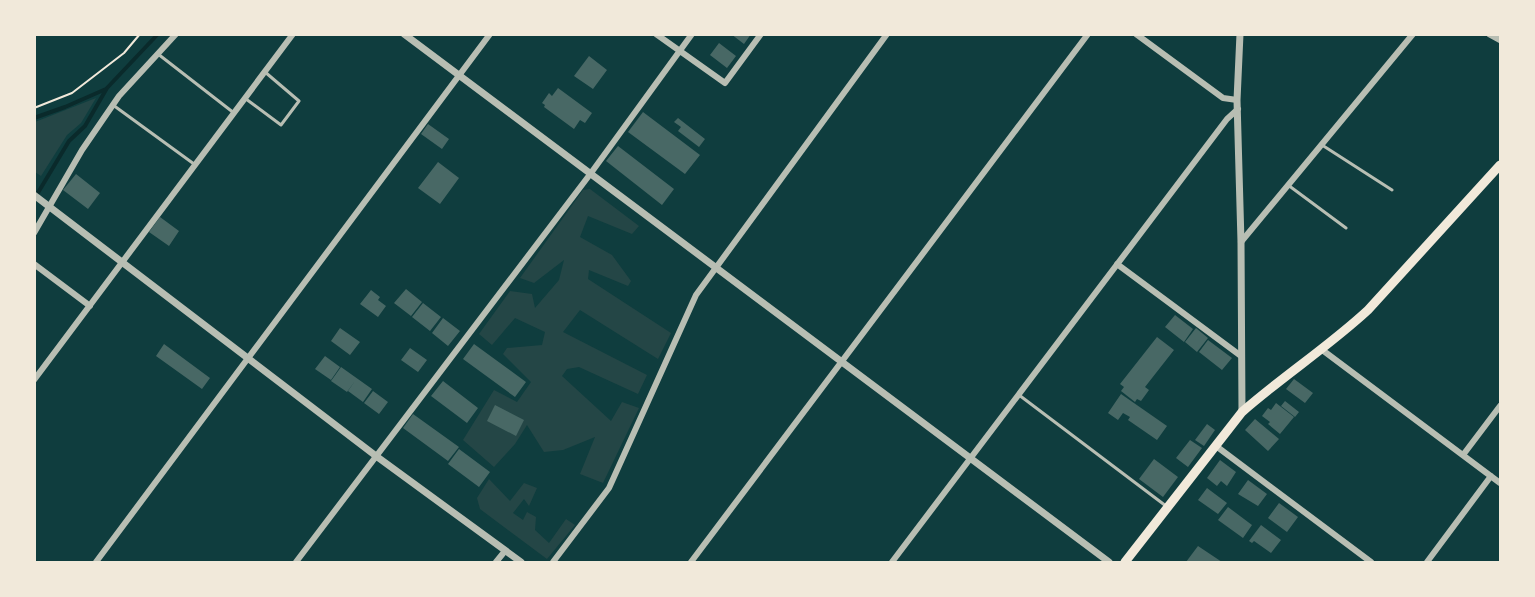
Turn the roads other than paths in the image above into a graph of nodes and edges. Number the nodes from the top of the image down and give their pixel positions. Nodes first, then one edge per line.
1 (176, 34) edge
2 (293, 34) edge
3 (404, 34) edge
4 (490, 34) edge
5 (656, 34) edge
6 (692, 34) edge
7 (761, 34) edge
8 (887, 34) edge
9 (1088, 34) edge
10 (1136, 34) edge
11 (1240, 34) edge
12 (1413, 34) edge
13 (1489, 34) edge
14 (1500, 40) edge
15 (679, 51) junction
16 (158, 54) junction
17 (265, 72) junction
18 (459, 77) junction
19 (245, 99) junction
20 (1237, 100) junction
21 (113, 105) junction
22 (1238, 109) junction
23 (234, 113) junction
24 (1322, 145) junction
25 (195, 165) junction
26 (1500, 165) edge
27 (591, 173) junction
28 (1288, 185) junction
29 (1392, 190) dead end
30 (34, 195) edge
31 (49, 207) junction
32 (1346, 228) dead end
33 (34, 233) edge
34 (1241, 242) junction
35 (123, 262) junction
36 (34, 264) edge
37 (1117, 264) junction
38 (715, 268) junction
39 (90, 306) junction
40 (1321, 350) junction
41 (1241, 356) junction
42 (249, 359) junction
43 (842, 364) junction
44 (34, 380) edge
45 (1019, 395) junction
46 (1500, 406) edge
47 (1242, 412) junction
48 (1216, 446) junction
49 (1463, 455) junction
50 (376, 456) junction
51 (970, 460) junction
52 (1491, 476) junction
53 (1500, 483) edge
54 (1167, 507) junction
55 (505, 551) junction
56 (96, 562) edge
57 (296, 562) edge
58 (496, 562) edge
59 (521, 562) edge
60 (553, 562) edge
61 (691, 562) edge
62 (892, 562) edge
63 (1109, 562) edge
64 (1125, 562) edge
65 (1371, 562) edge
66 (1427, 562) edge

1 - 16 street
2 - 17 street
3 - 18 street
4 - 18 street
5 - 15 street
6 - 15 street
7 - 15 street
8 - 38 street
9 - 43 street
10 - 20 street
11 - 20 street
12 - 24 street
13 - 14 street
15 - 27 street
16 - 21 street
16 - 23 lane
17 - 19 street
17 - 19 lane
18 - 27 street
18 - 42 street
19 - 23 street
20 - 22 street
21 - 25 lane
21 - 31 street
22 - 34 street
22 - 37 street
23 - 25 street
24 - 28 street
24 - 29 lane
25 - 35 street
26 - 40 main road
27 - 38 street
27 - 50 street
28 - 32 lane
28 - 34 street
30 - 31 street
31 - 33 street
31 - 35 street
34 - 41 street
35 - 39 street
35 - 42 street
36 - 39 street
37 - 41 street
37 - 45 street
38 - 43 street
38 - 60 street
39 - 44 street
40 - 47 main road
40 - 49 street
41 - 47 street
42 - 50 street
42 - 56 street
43 - 51 street
43 - 61 street
45 - 51 street
45 - 54 lane
46 - 49 street
47 - 48 main road
48 - 54 main road
48 - 65 street
49 - 52 street
50 - 55 street
50 - 57 street
51 - 62 street
51 - 63 street
52 - 53 street
52 - 66 street
54 - 64 main road
55 - 58 street
55 - 59 street

